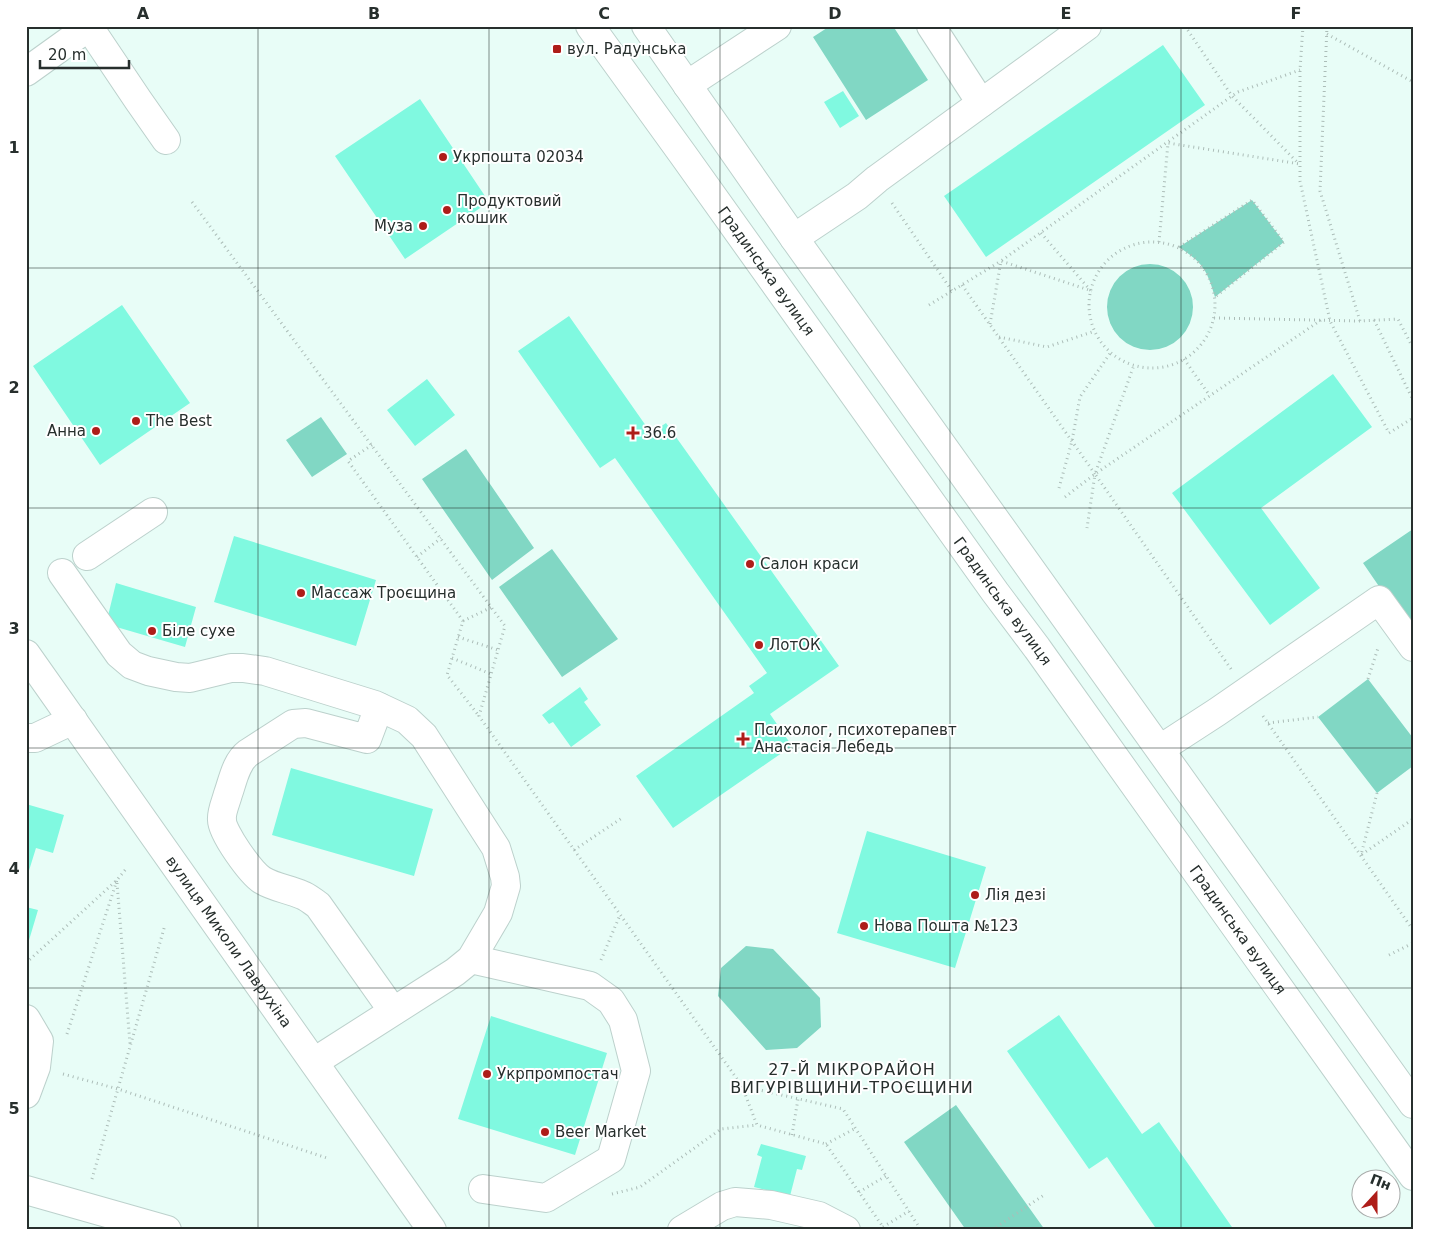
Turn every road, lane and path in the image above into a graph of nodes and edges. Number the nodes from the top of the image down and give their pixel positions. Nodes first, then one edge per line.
1 (590, 26) edge
2 (646, 26) edge
3 (777, 26) edge
4 (931, 26) edge
5 (1087, 26) edge
6 (1185, 26) edge
7 (1303, 26) edge
8 (1327, 26) edge
9 (90, 27) edge
10 (1327, 34) junction
11 (1300, 70) junction
12 (26, 72) edge
13 (1413, 82) edge
14 (687, 85) junction
15 (1232, 96) junction
16 (981, 103) junction
17 (166, 140) dead end
18 (1168, 142) junction
19 (1300, 164) junction
20 (876, 180) junction
21 (192, 202) dead end
22 (1041, 233) junction
23 (794, 238) junction
24 (1159, 242) junction
25 (1179, 247) junction
26 (1002, 261) junction
27 (962, 285) junction
28 (952, 291) junction
29 (1092, 291) junction
30 (1215, 297) junction
31 (929, 305) dead end
32 (1214, 318) junction
33 (1320, 320) junction
34 (1374, 320) junction
35 (1330, 321) junction
36 (1360, 321) junction
37 (990, 324) junction
38 (1094, 331) junction
39 (998, 337) junction
40 (1413, 348) edge
41 (1110, 352) junction
42 (1184, 359) junction
43 (1134, 365) junction
44 (1210, 396) junction
45 (1413, 400) edge
46 (1413, 418) edge
47 (1072, 441) junction
48 (372, 445) junction
49 (1096, 474) junction
50 (1059, 488) dead end
51 (1065, 497) dead end
52 (153, 512) dead end
53 (1087, 528) dead end
54 (440, 538) junction
55 (87, 556) dead end
56 (416, 557) junction
57 (62, 574) dead end
58 (492, 607) junction
59 (463, 621) junction
60 (458, 637) junction
61 (1413, 647) edge
62 (498, 650) junction
63 (26, 654) edge
64 (452, 658) junction
65 (491, 674) junction
66 (1246, 692) junction
67 (379, 707) junction
68 (479, 716) junction
69 (1318, 716) dead end
70 (72, 720) junction
71 (1268, 723) junction
72 (26, 738) edge
73 (1160, 749) junction
74 (1377, 793) dead end
75 (622, 818) dead end
76 (1413, 820) edge
77 (574, 850) junction
78 (1360, 855) junction
79 (126, 869) dead end
80 (117, 880) junction
81 (620, 915) junction
82 (166, 925) dead end
83 (1413, 930) edge
84 (1413, 943) edge
85 (1389, 955) dead end
86 (471, 959) junction
87 (26, 962) edge
88 (590, 986) junction
89 (393, 1011) junction
90 (26, 1019) edge
91 (67, 1036) dead end
92 (130, 1047) junction
93 (314, 1062) junction
94 (36, 1067) junction
95 (742, 1086) junction
96 (118, 1089) junction
97 (26, 1094) edge
98 (798, 1099) junction
99 (1413, 1104) edge
100 (757, 1125) junction
101 (856, 1128) junction
102 (792, 1134) junction
103 (826, 1144) junction
104 (327, 1158) dead end
105 (886, 1176) junction
106 (1413, 1176) edge
107 (484, 1189) dead end
108 (26, 1190) edge
109 (859, 1192) junction
110 (607, 1195) dead end
111 (1044, 1196) dead end
112 (85, 1206) junction
113 (909, 1211) junction
114 (884, 1228) edge
115 (167, 1230) edge
116 (432, 1230) edge
117 (682, 1230) edge
118 (846, 1230) edge
119 (921, 1230) edge
120 (992, 1230) edge

1 - 106 street, Градинська вулиця
2 - 14 street
3 - 14 street
4 - 16 street
5 - 16 street
6 - 15 path
7 - 11 path
8 - 10 path
9 - 12 street
9 - 17 street
10 - 13 path
10 - 36 path
11 - 15 path
11 - 19 path
14 - 23 street
15 - 18 path
15 - 19 path
16 - 20 street
18 - 19 path
18 - 22 path
18 - 24 path
19 - 35 path
20 - 23 street
20 - 28 path
21 - 48 path
22 - 26 path
22 - 29 path
23 - 73 street
24 - 25 path
24 - 29 path
25 - 30 path
25 - 30 path
26 - 27 path
26 - 29 path
26 - 37 path
27 - 28 path
27 - 37 path
28 - 31 path
29 - 38 path
30 - 32 path
32 - 33 path
32 - 42 path
33 - 35 path
33 - 44 path
34 - 36 path
34 - 40 path
34 - 45 path
35 - 36 path
35 - 46 path
37 - 39 path
38 - 39 path
38 - 41 path
39 - 47 path
41 - 43 path
41 - 47 path
42 - 43 path
42 - 44 path
43 - 49 path
44 - 49 path
47 - 49 path
47 - 50 path
48 - 54 path
48 - 56 path
49 - 51 path
49 - 53 path
49 - 66 path
52 - 55 street
54 - 56 path
54 - 58 path
56 - 59 path
57 - 67 street
58 - 59 path
58 - 62 path
59 - 60 path
60 - 62 path
60 - 64 path
61 - 66 street
62 - 65 path
63 - 70 street, вулиця Миколи Лаврухіна
64 - 65 path
64 - 68 path
65 - 68 path
66 - 71 path
66 - 73 street
67 - 86 street
67 - 89 street
68 - 77 path
69 - 71 path
70 - 72 street
70 - 93 street, вулиця Миколи Лаврухіна
71 - 78 path
73 - 99 street
74 - 78 path
75 - 77 path
76 - 78 path
77 - 81 path
78 - 83 path
79 - 80 path
80 - 87 path
80 - 91 path
80 - 92 path
81 - 88 path
81 - 95 path
82 - 92 path
84 - 85 path
86 - 88 street
86 - 89 street
88 - 107 street
89 - 93 street
90 - 94 street
92 - 96 path
93 - 116 street, вулиця Миколи Лаврухіна
94 - 96 path
94 - 97 street
95 - 98 path
95 - 100 path
96 - 104 path
96 - 112 path
98 - 101 path
98 - 102 path
100 - 102 path
100 - 110 path
101 - 103 path
101 - 105 path
102 - 103 path
103 - 109 path
105 - 109 path
105 - 113 path
108 - 112 street
109 - 114 path
111 - 120 path
112 - 115 street
113 - 114 path
113 - 119 path
117 - 118 street

